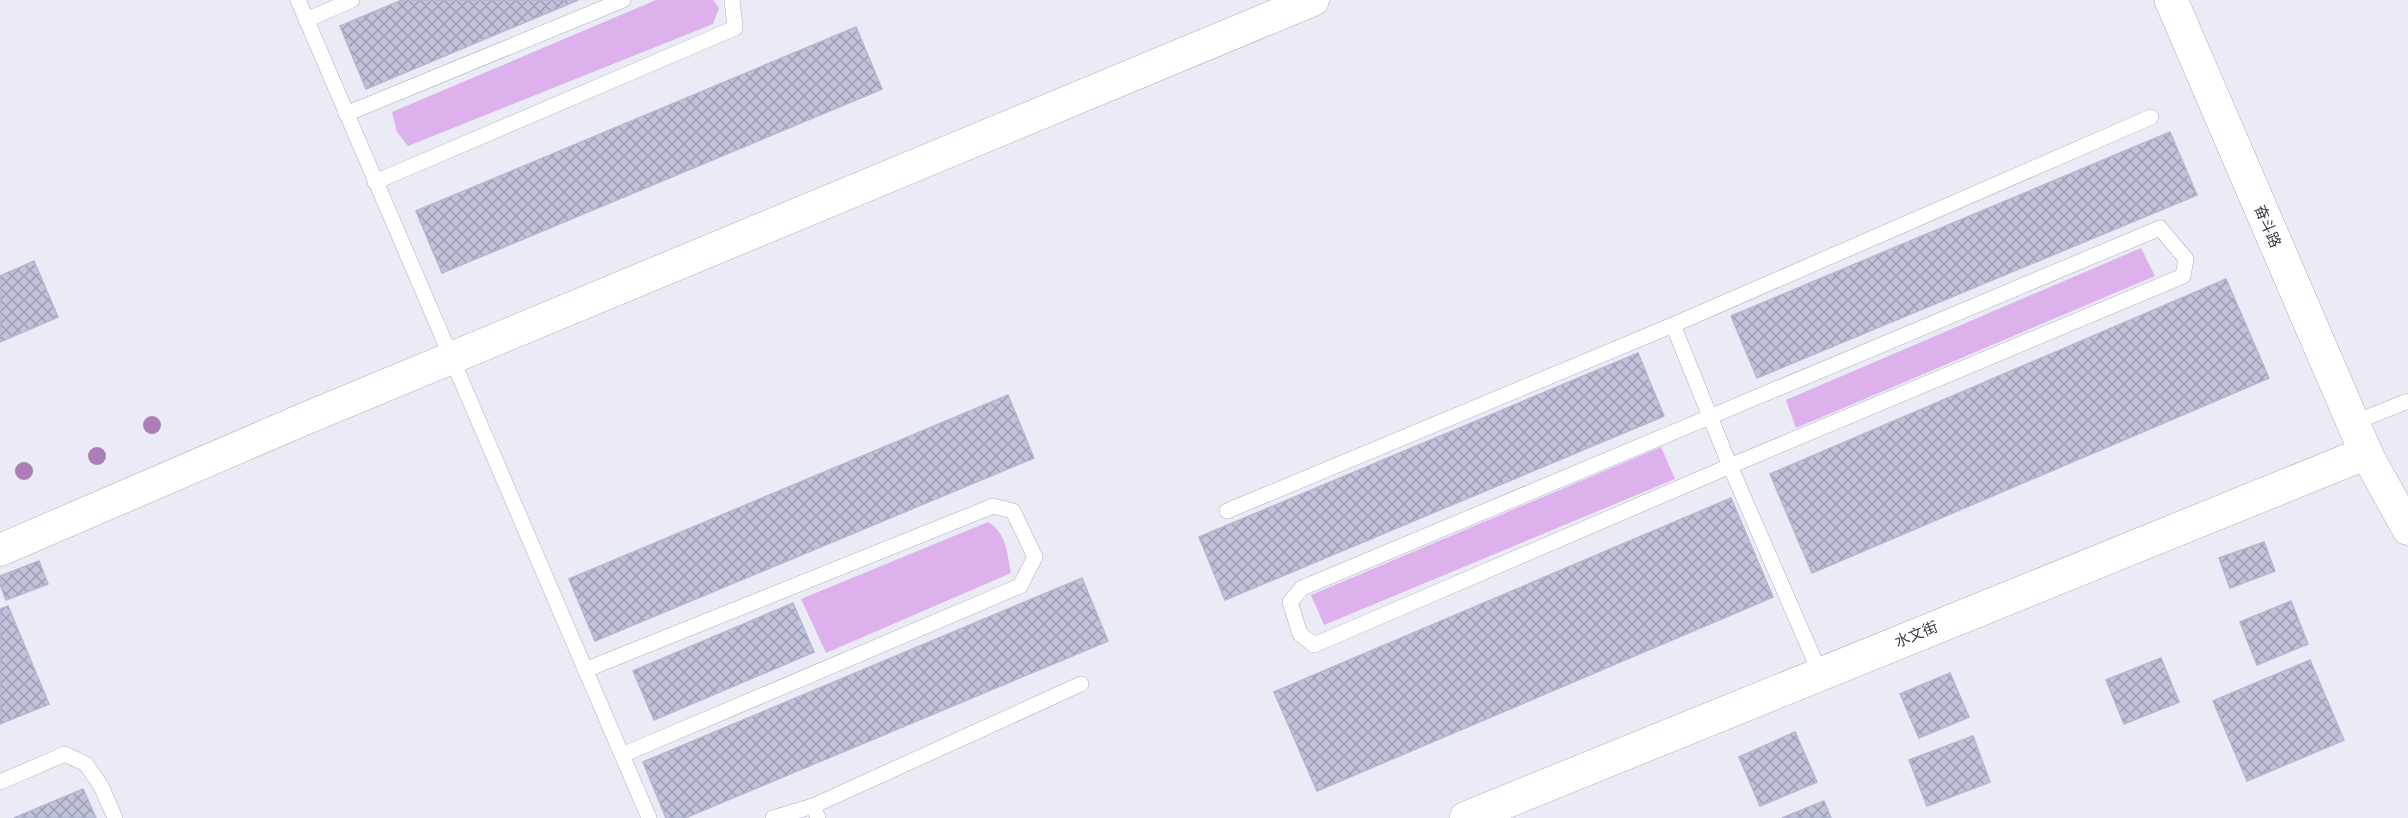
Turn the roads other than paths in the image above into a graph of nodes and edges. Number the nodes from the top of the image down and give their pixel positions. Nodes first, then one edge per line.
1 (298, 0) edge
2 (352, 0) edge
3 (622, 0) edge
4 (732, 0) edge
5 (1313, 0) edge
6 (2171, 0) edge
7 (306, 20) junction
8 (346, 114) junction
9 (2151, 117) dead end
10 (375, 182) junction
11 (1673, 325) junction
12 (450, 358) junction
13 (2408, 401) edge
14 (1711, 417) junction
15 (2353, 423) junction
16 (2366, 453) junction
17 (1730, 466) junction
18 (1227, 511) dead end
19 (2408, 529) edge
20 (0, 550) edge
21 (585, 670) junction
22 (1820, 673) junction
23 (1082, 684) dead end
24 (621, 755) junction
25 (0, 782) edge
26 (815, 812) edge
27 (115, 818) edge
28 (649, 818) edge
29 (773, 818) edge
30 (1466, 818) edge

1 - 7 lane
2 - 7 lane
3 - 8 lane
4 - 10 lane
5 - 12 street
6 - 15 street, 奋斗路
7 - 8 lane
8 - 10 lane
9 - 11 lane
10 - 12 lane
11 - 14 lane
11 - 18 lane
12 - 20 street
12 - 21 lane
13 - 15 lane
14 - 17 lane
14 - 17 lane
14 - 17 lane
15 - 16 street, 奋斗路
16 - 19 street
16 - 22 street, 水文街
17 - 22 lane
21 - 24 lane
21 - 24 lane
22 - 30 street, 水文街
23 - 26 lane
24 - 28 lane
25 - 27 lane
26 - 29 lane

